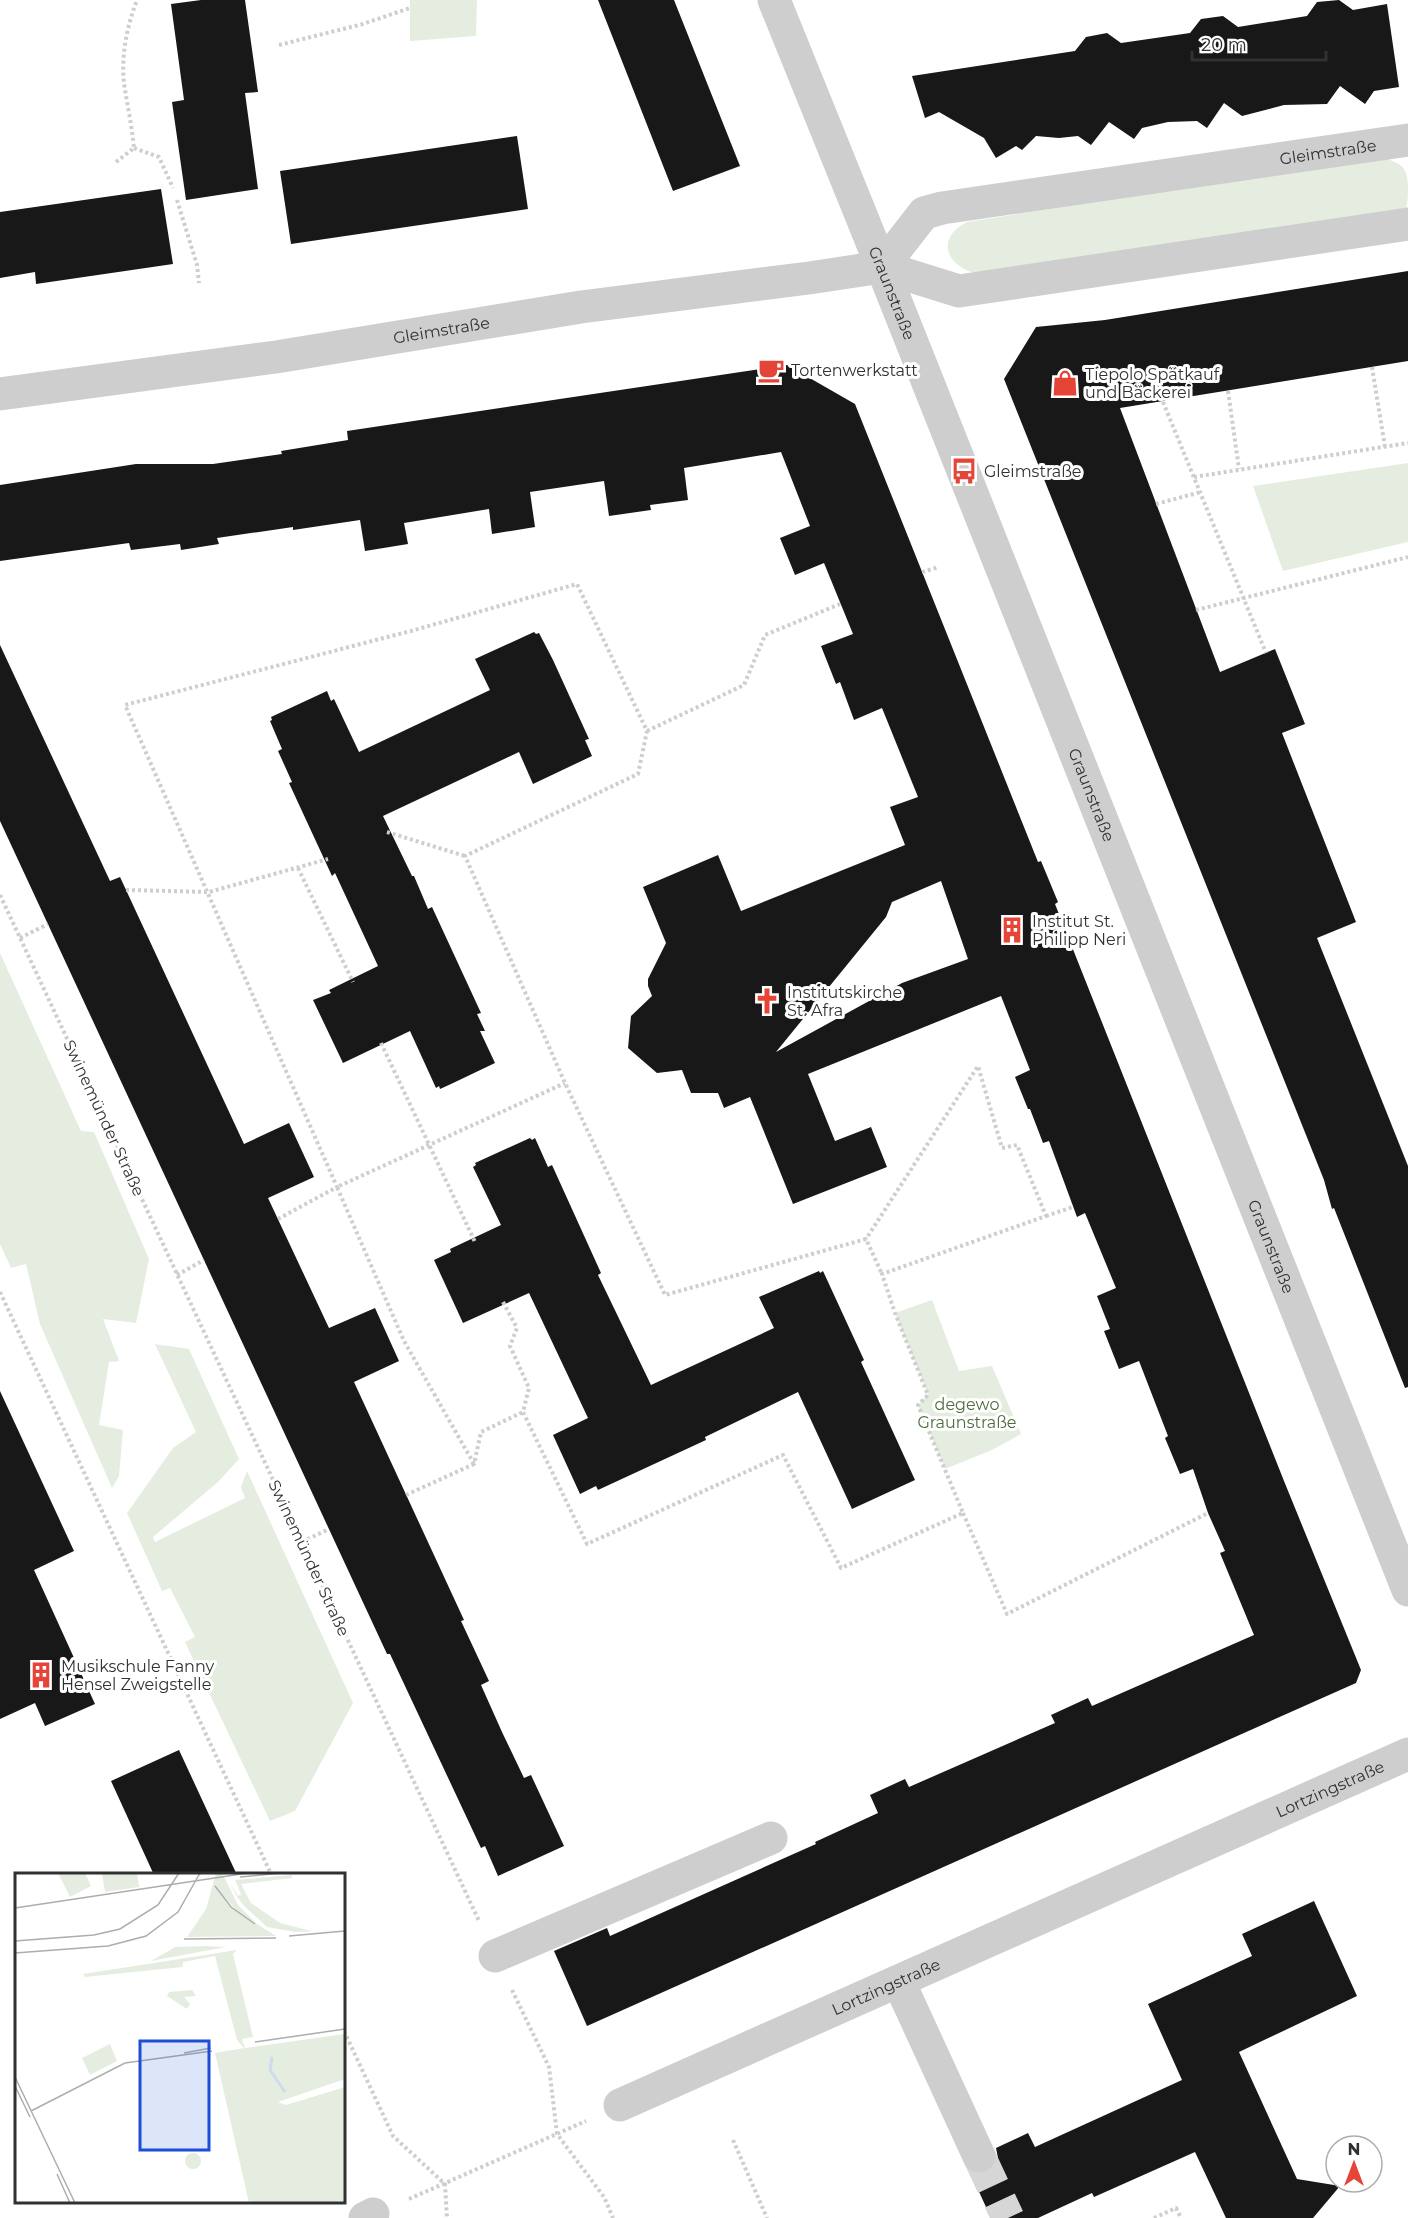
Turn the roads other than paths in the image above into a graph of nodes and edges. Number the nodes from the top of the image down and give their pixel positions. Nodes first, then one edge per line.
1 (774, 0) edge
2 (1408, 140) edge
3 (1408, 224) edge
4 (882, 267) junction
5 (0, 394) edge
6 (1408, 1590) edge
7 (1408, 1754) edge
8 (771, 1838) dead end
9 (495, 1956) road end
10 (899, 1982) junction
11 (620, 2105) road end
12 (979, 2156) tunnel mouth

1 - 4 street, Graunstraße
2 - 4 street, Gleimstraße
3 - 4 street, Gleimstraße
4 - 5 street, Gleimstraße
4 - 6 street, Graunstraße
7 - 10 street, Lortzingstraße
8 - 9 street
10 - 11 street, Lortzingstraße
10 - 12 street

